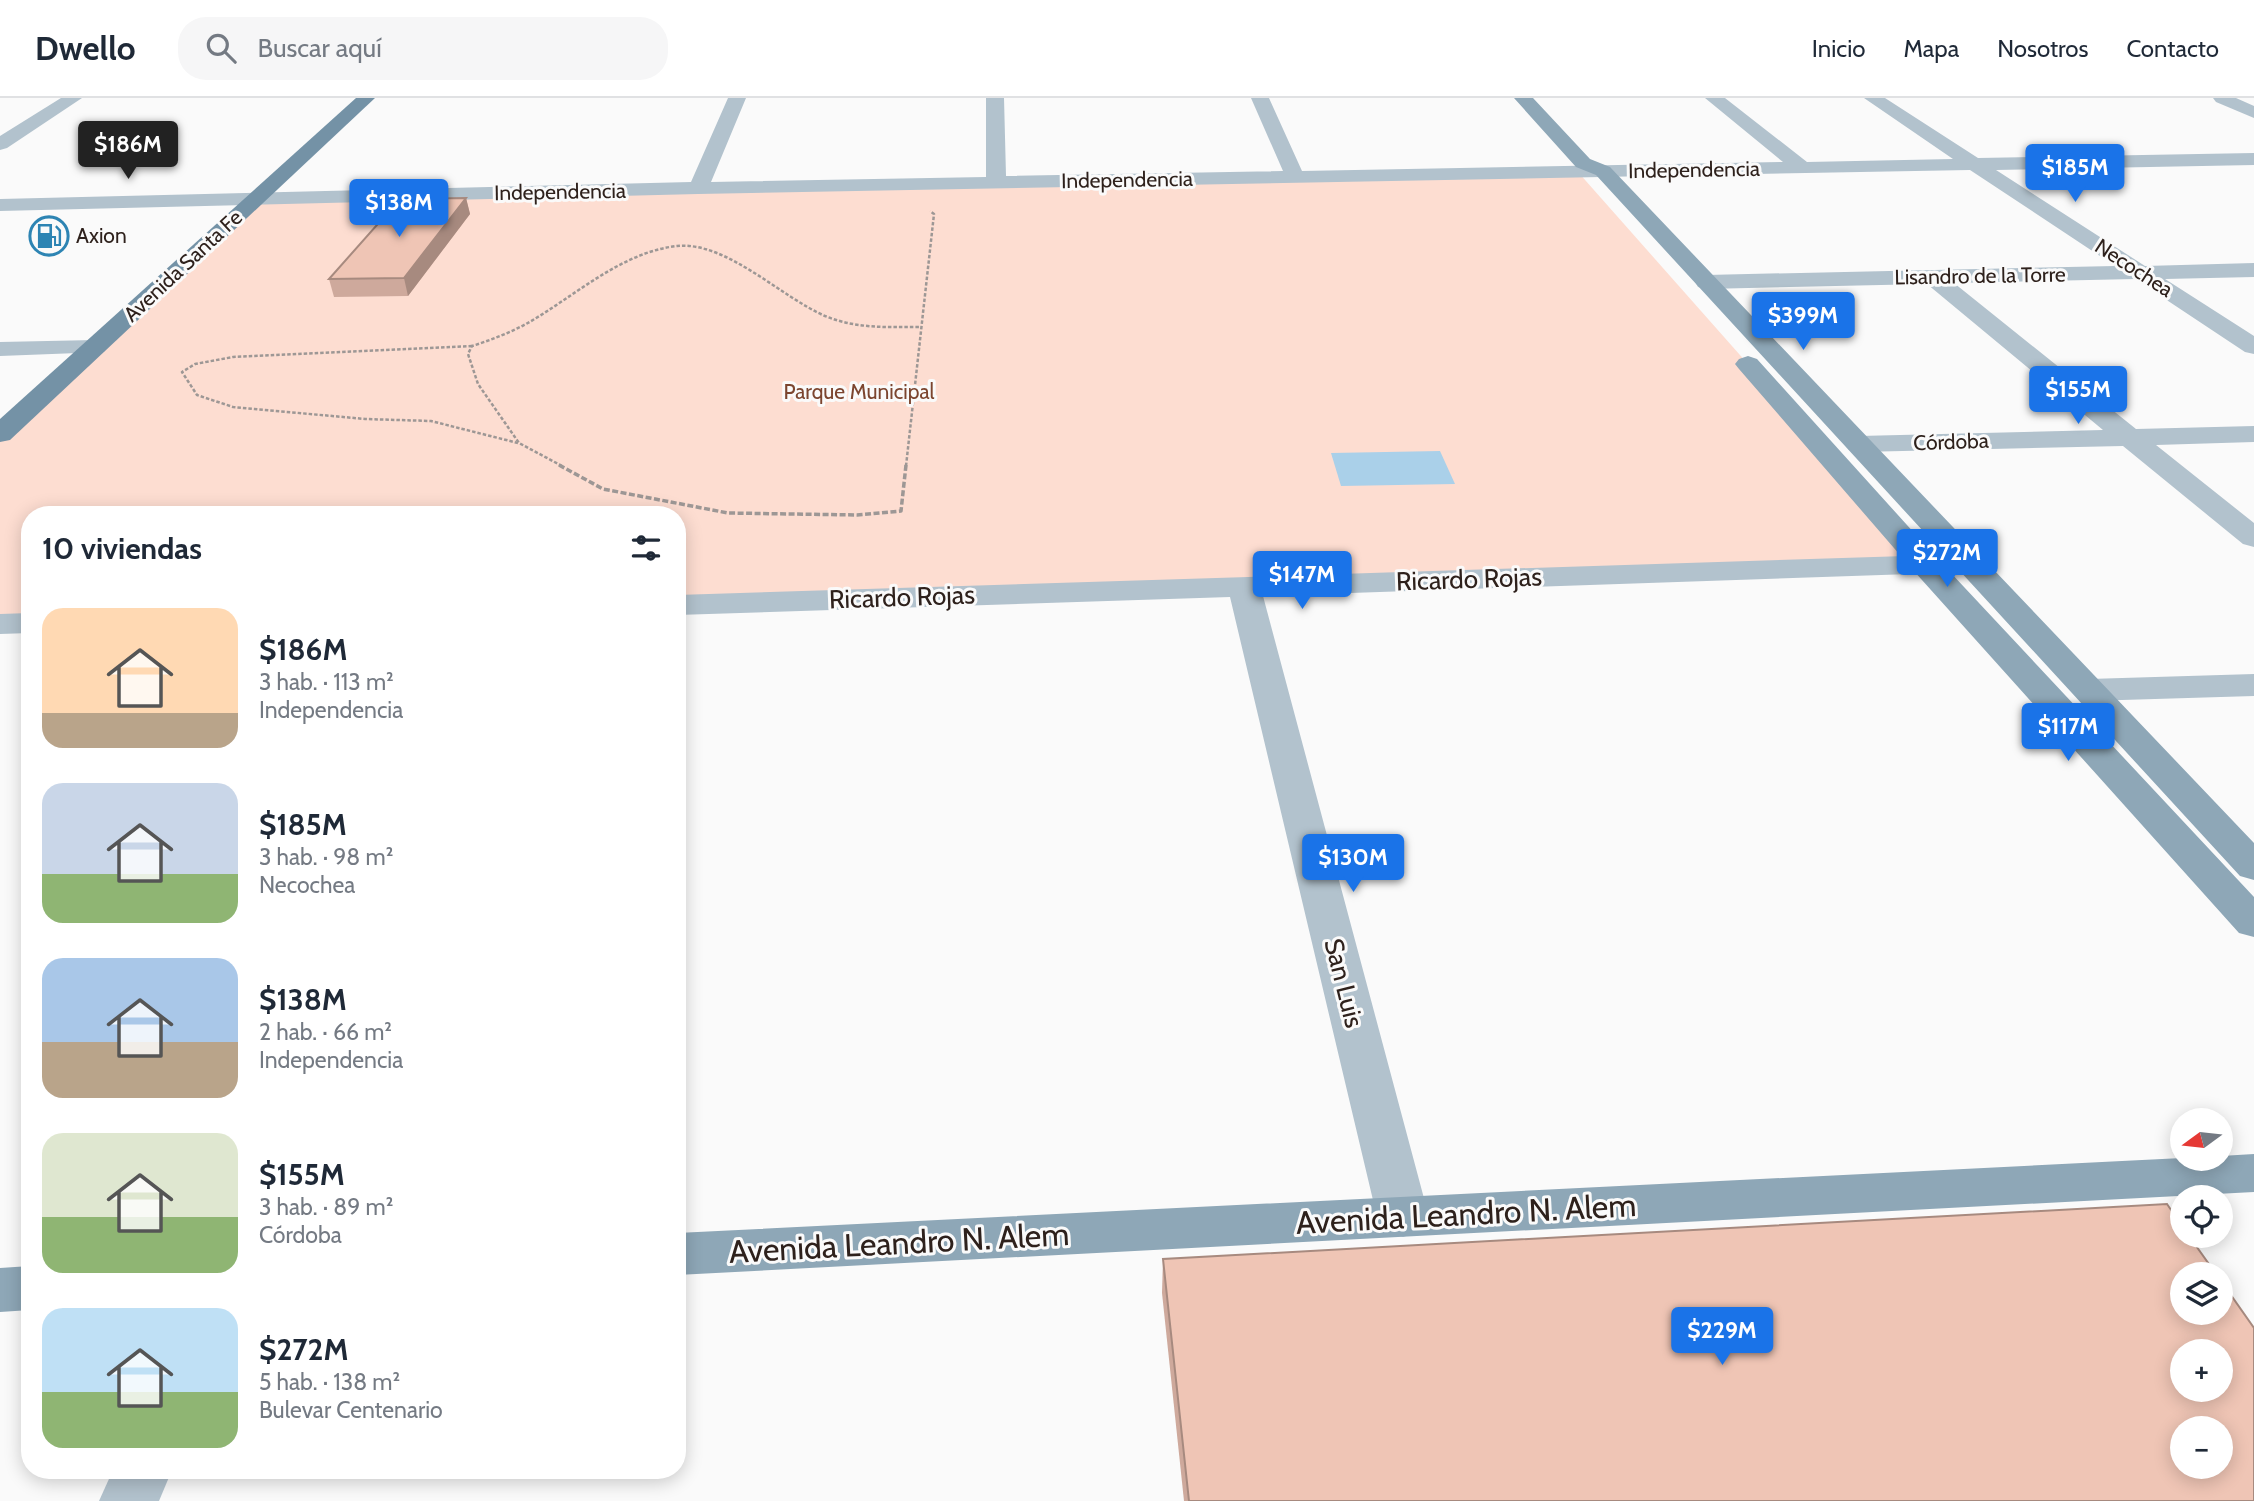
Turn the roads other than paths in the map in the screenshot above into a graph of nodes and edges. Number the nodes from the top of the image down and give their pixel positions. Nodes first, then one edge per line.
1 (73, 98) edge
2 (366, 98) edge
3 (737, 98) edge
4 (995, 98) edge
5 (1260, 98) edge
6 (1523, 98) edge
7 (1714, 98) edge
8 (1873, 98) edge
9 (2222, 98) edge
10 (2254, 113) edge
11 (0, 144) edge
12 (2254, 159) edge
13 (1977, 164) junction
14 (1803, 168) junction
15 (1588, 169) junction
16 (1295, 177) junction
17 (996, 183) junction
18 (698, 188) junction
19 (257, 199) junction
20 (0, 205) edge
21 (2254, 270) edge
22 (2141, 272) junction
23 (1931, 277) junction
24 (1706, 282) junction
25 (1715, 326) dead end
26 (2254, 346) edge
27 (95, 347) junction
28 (1733, 347) dead end
29 (0, 349) edge
30 (2254, 433) edge
31 (0, 434) edge
32 (2129, 437) junction
33 (1858, 444) junction
34 (2254, 538) edge
35 (1924, 563) junction
36 (1970, 563) junction
37 (1244, 586) junction
38 (686, 605) edge
39 (21, 623) edge
40 (0, 624) edge
41 (2254, 685) edge
42 (2089, 690) junction
43 (2254, 867) edge
44 (2254, 923) edge
45 (2254, 1172) edge
46 (1402, 1217) junction
47 (686, 1254) edge
48 (21, 1289) edge
49 (0, 1290) edge
50 (139, 1479) edge
51 (129, 1501) edge

1 - 11 street
2 - 19 main road, Avenida Santa Fe
3 - 18 street
4 - 17 street
5 - 16 street
6 - 15 main road
7 - 14 street
8 - 13 street, Necochea
9 - 10 street
12 - 13 street, Independencia
13 - 14 street, Independencia
13 - 22 street, Necochea
14 - 15 street, Independencia
15 - 16 street, Independencia
15 - 24 main road
15 - 25 main road
16 - 17 street, Independencia
17 - 18 street, Independencia
18 - 19 street, Independencia
19 - 20 street, Independencia
19 - 27 main road, Avenida Santa Fe
21 - 22 street, Lisandro de la Torre
22 - 23 street, Lisandro de la Torre
22 - 26 street, Necochea
23 - 24 street, Lisandro de la Torre
23 - 32 street
24 - 33 main road
27 - 29 street
27 - 31 main road, Avenida Santa Fe
28 - 35 main road
30 - 32 street, Córdoba
32 - 33 street, Córdoba
32 - 34 street
33 - 36 main road
35 - 36 street, Ricardo Rojas
35 - 37 street, Ricardo Rojas
35 - 44 main road
36 - 42 main road
37 - 38 street, Ricardo Rojas
37 - 46 street, San Luis
39 - 40 street
41 - 42 street
42 - 43 main road
45 - 46 main road, Avenida Leandro N. Alem
46 - 47 main road, Avenida Leandro N. Alem
48 - 49 main road
50 - 51 street

